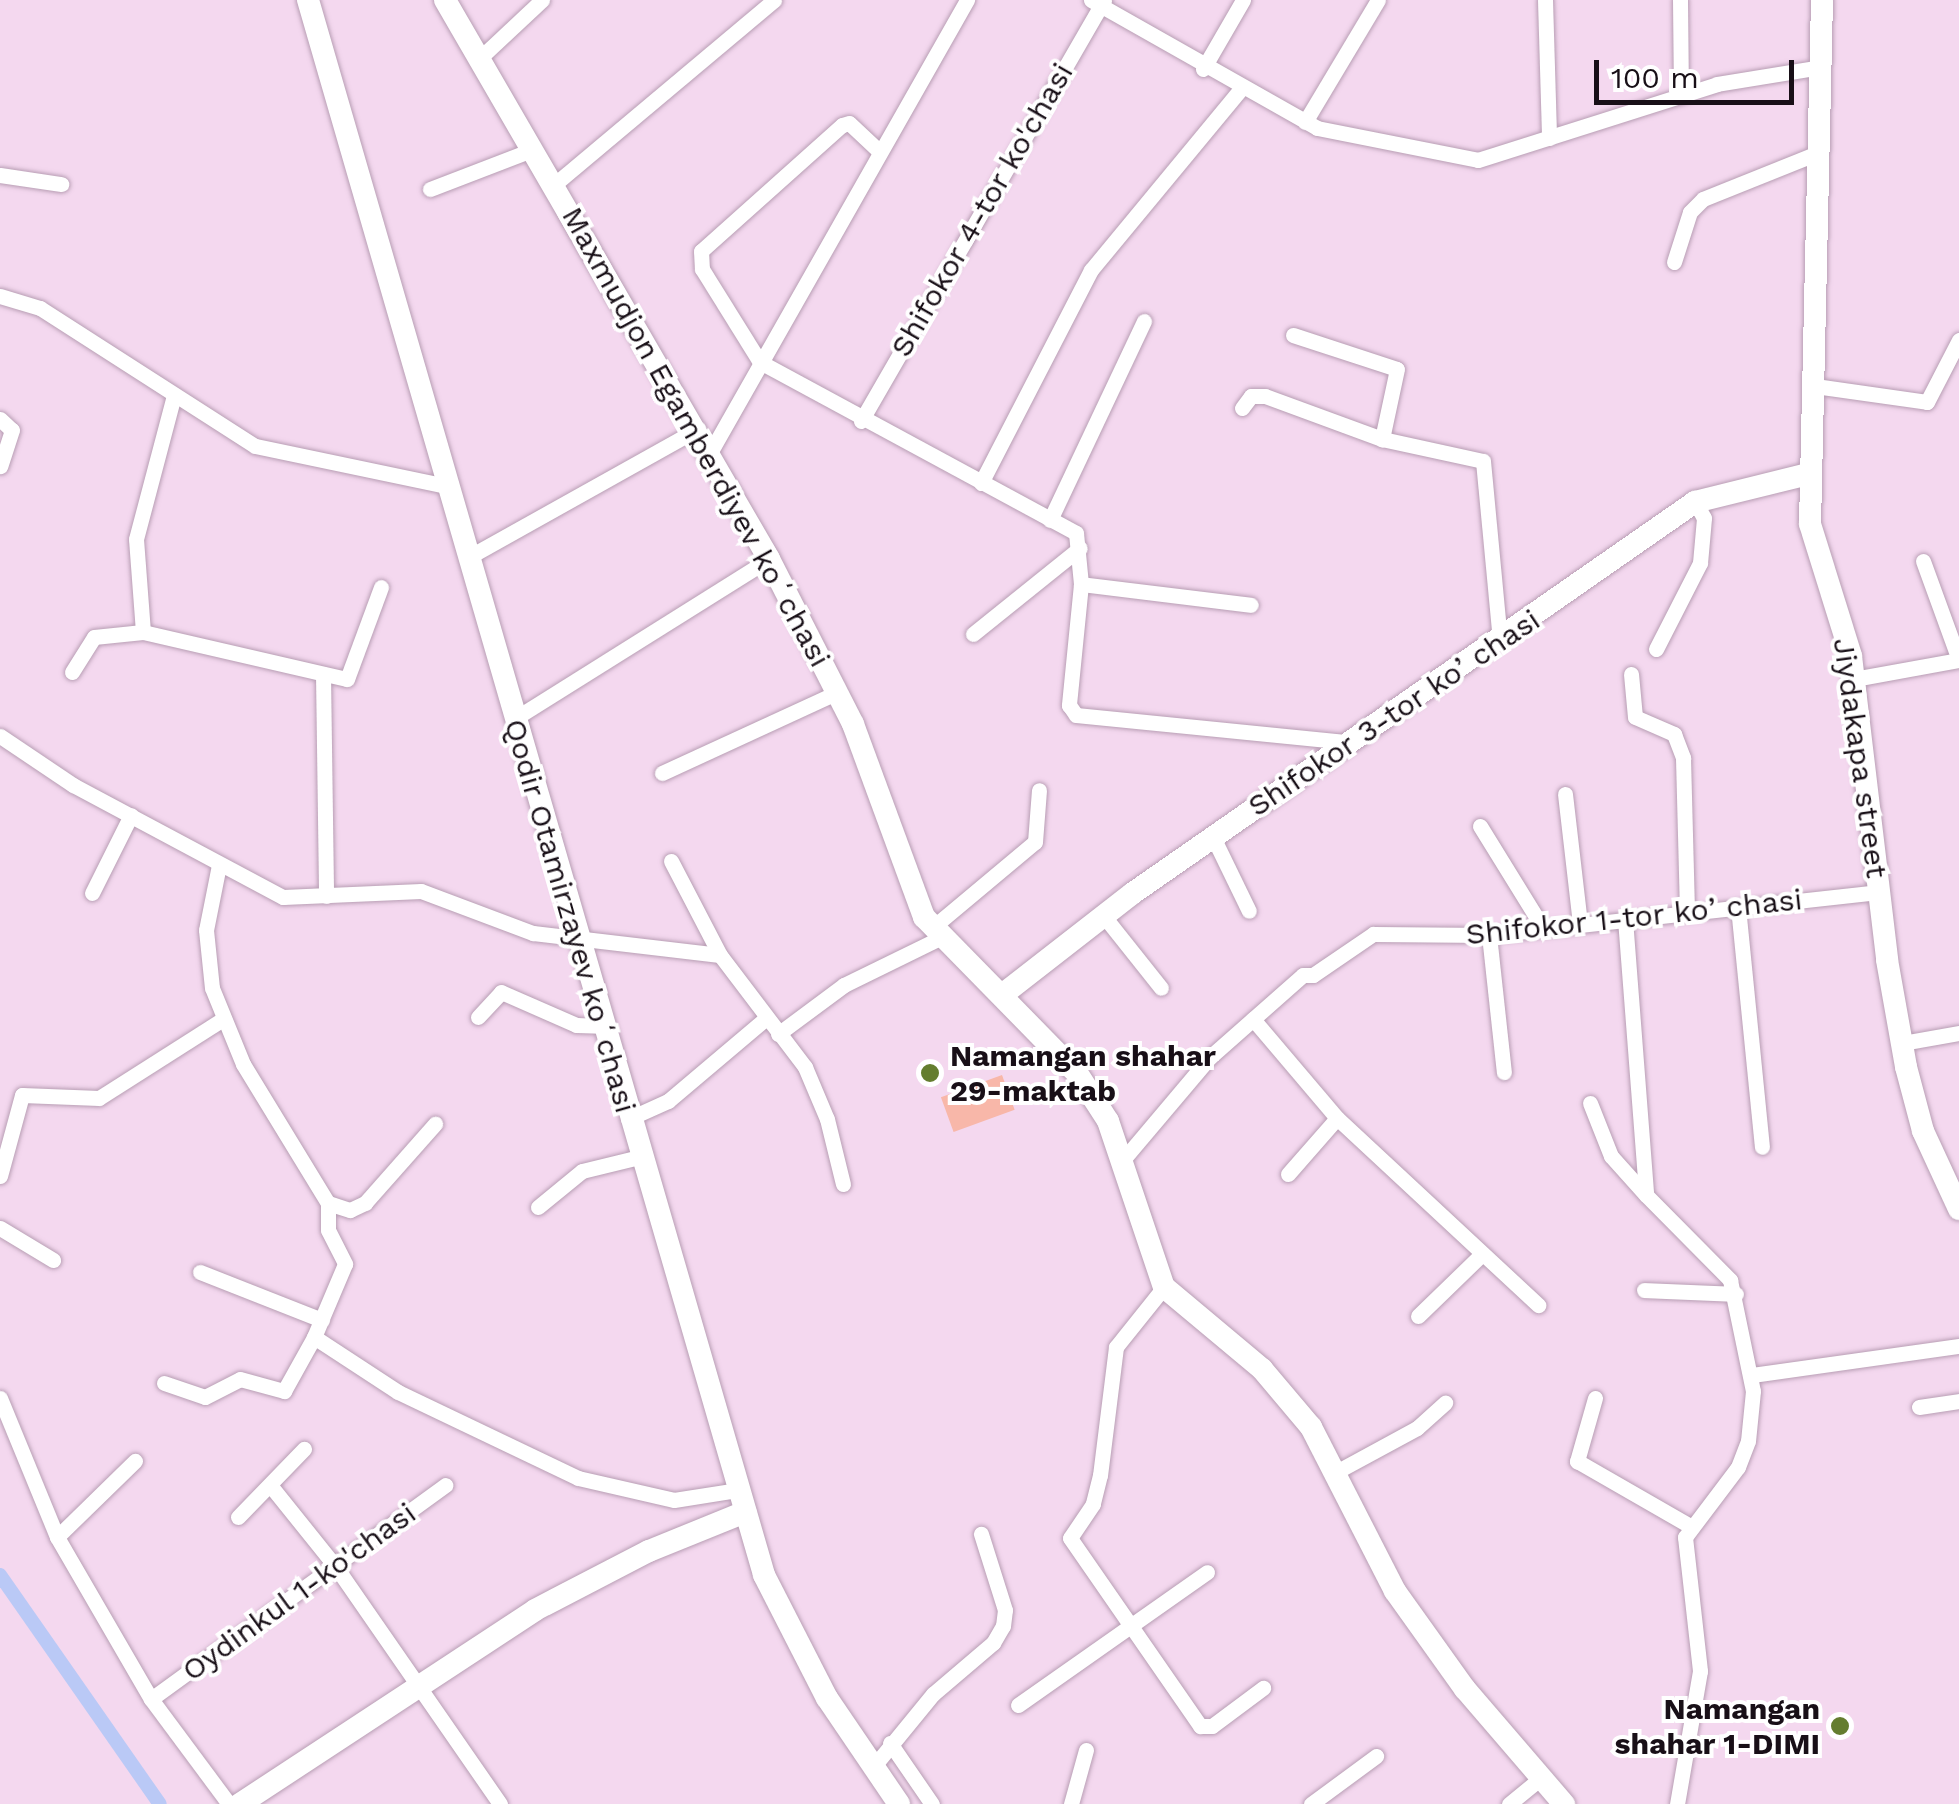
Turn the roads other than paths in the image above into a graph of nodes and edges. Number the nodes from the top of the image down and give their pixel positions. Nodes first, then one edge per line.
1 (308, 0) edge
2 (445, 0) edge
3 (542, 0) edge
4 (774, 0) edge
5 (967, 0) edge
6 (1242, 0) edge
7 (1378, 0) edge
8 (1545, 0) edge
9 (1680, 0) edge
10 (1822, 0) edge
11 (1099, 2) edge
12 (480, 58) junction
13 (1821, 67) junction
14 (1203, 69) junction
15 (1241, 89) junction
16 (1680, 96) junction
17 (1306, 122) junction
18 (1549, 138) junction
19 (534, 150) junction
20 (880, 152) junction
21 (1820, 152) junction
22 (0, 175) edge
23 (60, 184) dead end
24 (555, 184) junction
25 (430, 189) dead end
26 (1674, 262) dead end
27 (0, 296) edge
28 (1144, 321) dead end
29 (1293, 335) dead end
30 (1959, 340) edge
31 (760, 362) junction
32 (1815, 386) junction
33 (173, 399) junction
34 (1242, 408) dead end
35 (0, 419) edge
36 (860, 420) junction
37 (698, 429) junction
38 (1382, 439) junction
39 (711, 450) junction
40 (0, 466) edge
41 (1808, 474) junction
42 (981, 482) junction
43 (446, 486) junction
44 (1695, 502) junction
45 (1050, 520) junction
46 (1080, 548) junction
47 (467, 558) junction
48 (769, 559) junction
49 (1923, 561) dead end
50 (1081, 584) junction
51 (381, 587) dead end
52 (1251, 605) dead end
53 (143, 632) junction
54 (974, 634) dead end
55 (1500, 642) junction
56 (1656, 649) dead end
57 (1959, 660) edge
58 (72, 672) dead end
59 (323, 674) junction
60 (1631, 674) dead end
61 (1854, 679) junction
62 (838, 692) junction
63 (514, 720) junction
64 (0, 736) edge
65 (1352, 743) junction
66 (662, 774) dead end
67 (1039, 790) dead end
68 (1565, 794) dead end
69 (131, 816) junction
70 (1480, 826) dead end
71 (1214, 837) junction
72 (671, 861) dead end
73 (219, 865) junction
74 (1879, 892) junction
75 (92, 893) dead end
76 (326, 896) junction
77 (1738, 907) junction
78 (1249, 910) dead end
79 (1687, 913) junction
80 (1103, 915) junction
81 (1625, 919) junction
82 (1580, 924) junction
83 (1542, 928) junction
84 (936, 933) junction
85 (1489, 935) junction
86 (575, 937) junction
87 (720, 955) junction
88 (1161, 988) dead end
89 (1002, 994) junction
90 (478, 1017) dead end
91 (222, 1019) junction
92 (765, 1019) junction
93 (1253, 1019) junction
94 (601, 1026) junction
95 (1959, 1033) edge
96 (778, 1034) junction
97 (1902, 1043) junction
98 (1504, 1072) dead end
99 (1590, 1103) dead end
100 (1337, 1118) junction
101 (628, 1119) junction
102 (436, 1124) dead end
103 (1762, 1147) dead end
104 (639, 1157) junction
105 (1122, 1161) junction
106 (1288, 1174) dead end
107 (0, 1176) edge
108 (842, 1184) dead end
109 (1646, 1195) junction
110 (328, 1203) junction
111 (538, 1207) dead end
112 (1959, 1210) edge
113 (0, 1228) edge
114 (1481, 1255) junction
115 (53, 1260) dead end
116 (200, 1272) dead end
117 (1164, 1287) junction
118 (1644, 1290) dead end
119 (1736, 1294) junction
120 (1538, 1305) dead end
121 (1418, 1316) dead end
122 (322, 1320) junction
123 (314, 1337) junction
124 (1959, 1346) edge
125 (1752, 1375) junction
126 (164, 1383) dead end
127 (0, 1398) edge
128 (1595, 1398) dead end
129 (1959, 1401) edge
130 (1445, 1404) dead end
131 (1919, 1406) dead end
132 (304, 1449) dead end
133 (135, 1461) dead end
134 (1336, 1472) junction
135 (446, 1484) dead end
136 (270, 1485) junction
137 (742, 1501) junction
138 (238, 1517) dead end
139 (1690, 1526) junction
140 (981, 1534) dead end
141 (57, 1538) junction
142 (336, 1567) junction
143 (1207, 1572) dead end
144 (1132, 1629) junction
145 (417, 1683) junction
146 (1263, 1688) dead end
147 (151, 1699) junction
148 (1018, 1705) dead end
149 (890, 1743) junction
150 (1086, 1750) dead end
151 (1376, 1756) dead end
152 (874, 1766) junction
153 (1542, 1777) junction
154 (229, 1804) edge
155 (240, 1804) edge
156 (500, 1804) edge
157 (900, 1804) edge
158 (932, 1804) edge
159 (1071, 1804) edge
160 (1311, 1804) edge
161 (1509, 1804) edge
162 (1564, 1804) edge
163 (1678, 1804) edge

1 - 43 street, Qodir Otamirzayev koʻchasi
2 - 12 street, Maxmudjon Egamberdiyev koʻchasi
3 - 12 street
4 - 24 street
5 - 20 street
6 - 14 street
7 - 17 street
8 - 18 street
9 - 16 street
10 - 13 street, Jiydakapa street
11 - 14 street
11 - 36 street, Shifokor 4-tor ko'chasi
12 - 19 street, Maxmudjon Egamberdiyev koʻchasi
13 - 16 street
13 - 21 street, Jiydakapa street
14 - 15 street
15 - 17 street
15 - 42 street
16 - 18 street
17 - 18 street
19 - 24 street, Maxmudjon Egamberdiyev koʻchasi
19 - 25 street
20 - 31 street
20 - 31 street
21 - 26 street
21 - 32 street, Jiydakapa street
22 - 23 street
24 - 37 street, Maxmudjon Egamberdiyev koʻchasi
27 - 33 street
28 - 45 street
29 - 38 street
30 - 32 street
31 - 36 street
31 - 39 street
32 - 41 street, Jiydakapa street
33 - 43 street
33 - 53 street
34 - 38 street
35 - 40 street
36 - 42 street
37 - 39 street, Maxmudjon Egamberdiyev koʻchasi
37 - 47 street
38 - 55 street
39 - 48 street, Maxmudjon Egamberdiyev koʻchasi
41 - 44 street, Shifokor 3-tor koʼchasi
41 - 61 street, Jiydakapa street
42 - 45 street
43 - 47 street, Qodir Otamirzayev koʻchasi
44 - 55 street, Shifokor 3-tor koʼchasi
44 - 56 street
45 - 46 street
46 - 50 street
46 - 54 street
47 - 63 street, Qodir Otamirzayev koʻchasi
48 - 62 street, Maxmudjon Egamberdiyev koʻchasi
48 - 63 street
49 - 57 street
50 - 52 street
50 - 65 street
51 - 59 street
53 - 58 street
53 - 59 street
55 - 65 street, Shifokor 3-tor koʼchasi
57 - 61 street
59 - 76 street
60 - 79 street
61 - 74 street, Jiydakapa street
62 - 66 street
62 - 84 street, Maxmudjon Egamberdiyev koʻchasi
63 - 86 street, Qodir Otamirzayev koʻchasi
64 - 69 street
65 - 71 street, Shifokor 3-tor koʼchasi
67 - 84 street
68 - 82 street
69 - 73 street
69 - 75 street
70 - 83 street
71 - 78 street
71 - 80 street, Shifokor 3-tor koʼchasi
72 - 87 street
73 - 76 street
73 - 91 street
74 - 77 street, Shifokor 1-tor koʼchasi
74 - 97 street, Jiydakapa street
76 - 86 street
77 - 79 street, Shifokor 1-tor koʼchasi
77 - 103 street
79 - 81 street, Shifokor 1-tor koʼchasi
80 - 88 street
80 - 89 street, Shifokor 3-tor koʼchasi
81 - 82 street, Shifokor 1-tor koʼchasi
81 - 109 street
82 - 83 street, Shifokor 1-tor koʼchasi
83 - 85 street, Shifokor 1-tor koʼchasi
84 - 89 street, Maxmudjon Egamberdiyev koʻchasi
84 - 96 street
85 - 93 street, Shifokor 1-tor koʼchasi
85 - 98 street
86 - 87 street
86 - 94 street, Qodir Otamirzayev koʻchasi
87 - 92 street
89 - 105 street, Maxmudjon Egamberdiyev koʻchasi
90 - 94 street
91 - 107 street
91 - 110 street
92 - 96 street
92 - 101 street
93 - 100 street
93 - 105 street, Shifokor 1-tor koʼchasi
94 - 101 street, Qodir Otamirzayev koʻchasi
95 - 97 street
96 - 108 street
97 - 112 street, Jiydakapa street
99 - 109 street
100 - 106 street
100 - 114 street
101 - 104 street, Qodir Otamirzayev koʻchasi
102 - 110 street
104 - 111 street
104 - 137 street, Qodir Otamirzayev koʻchasi
105 - 117 street, Maxmudjon Egamberdiyev koʻchasi
109 - 119 street
110 - 122 street
113 - 115 street
114 - 120 street
114 - 121 street
116 - 122 street
117 - 134 street
117 - 144 street
118 - 119 street
119 - 125 street
122 - 123 street
123 - 126 street
123 - 137 street
124 - 125 street
125 - 139 street
127 - 141 street
128 - 139 street
129 - 131 street
130 - 134 street
132 - 136 street
133 - 141 street
134 - 153 street
135 - 142 street, Oydinkul 1-ko'chasi
136 - 138 street
136 - 142 street
137 - 145 street
137 - 152 street, Qodir Otamirzayev koʻchasi
139 - 163 street
140 - 149 street
141 - 147 street
142 - 145 street
142 - 147 street, Oydinkul 1-ko'chasi
143 - 144 street
144 - 146 street
144 - 148 street
145 - 155 street
145 - 156 street
147 - 154 street
149 - 152 street
149 - 158 street
150 - 159 street
151 - 160 street
152 - 157 street, Qodir Otamirzayev koʻchasi
153 - 161 street
153 - 162 street

